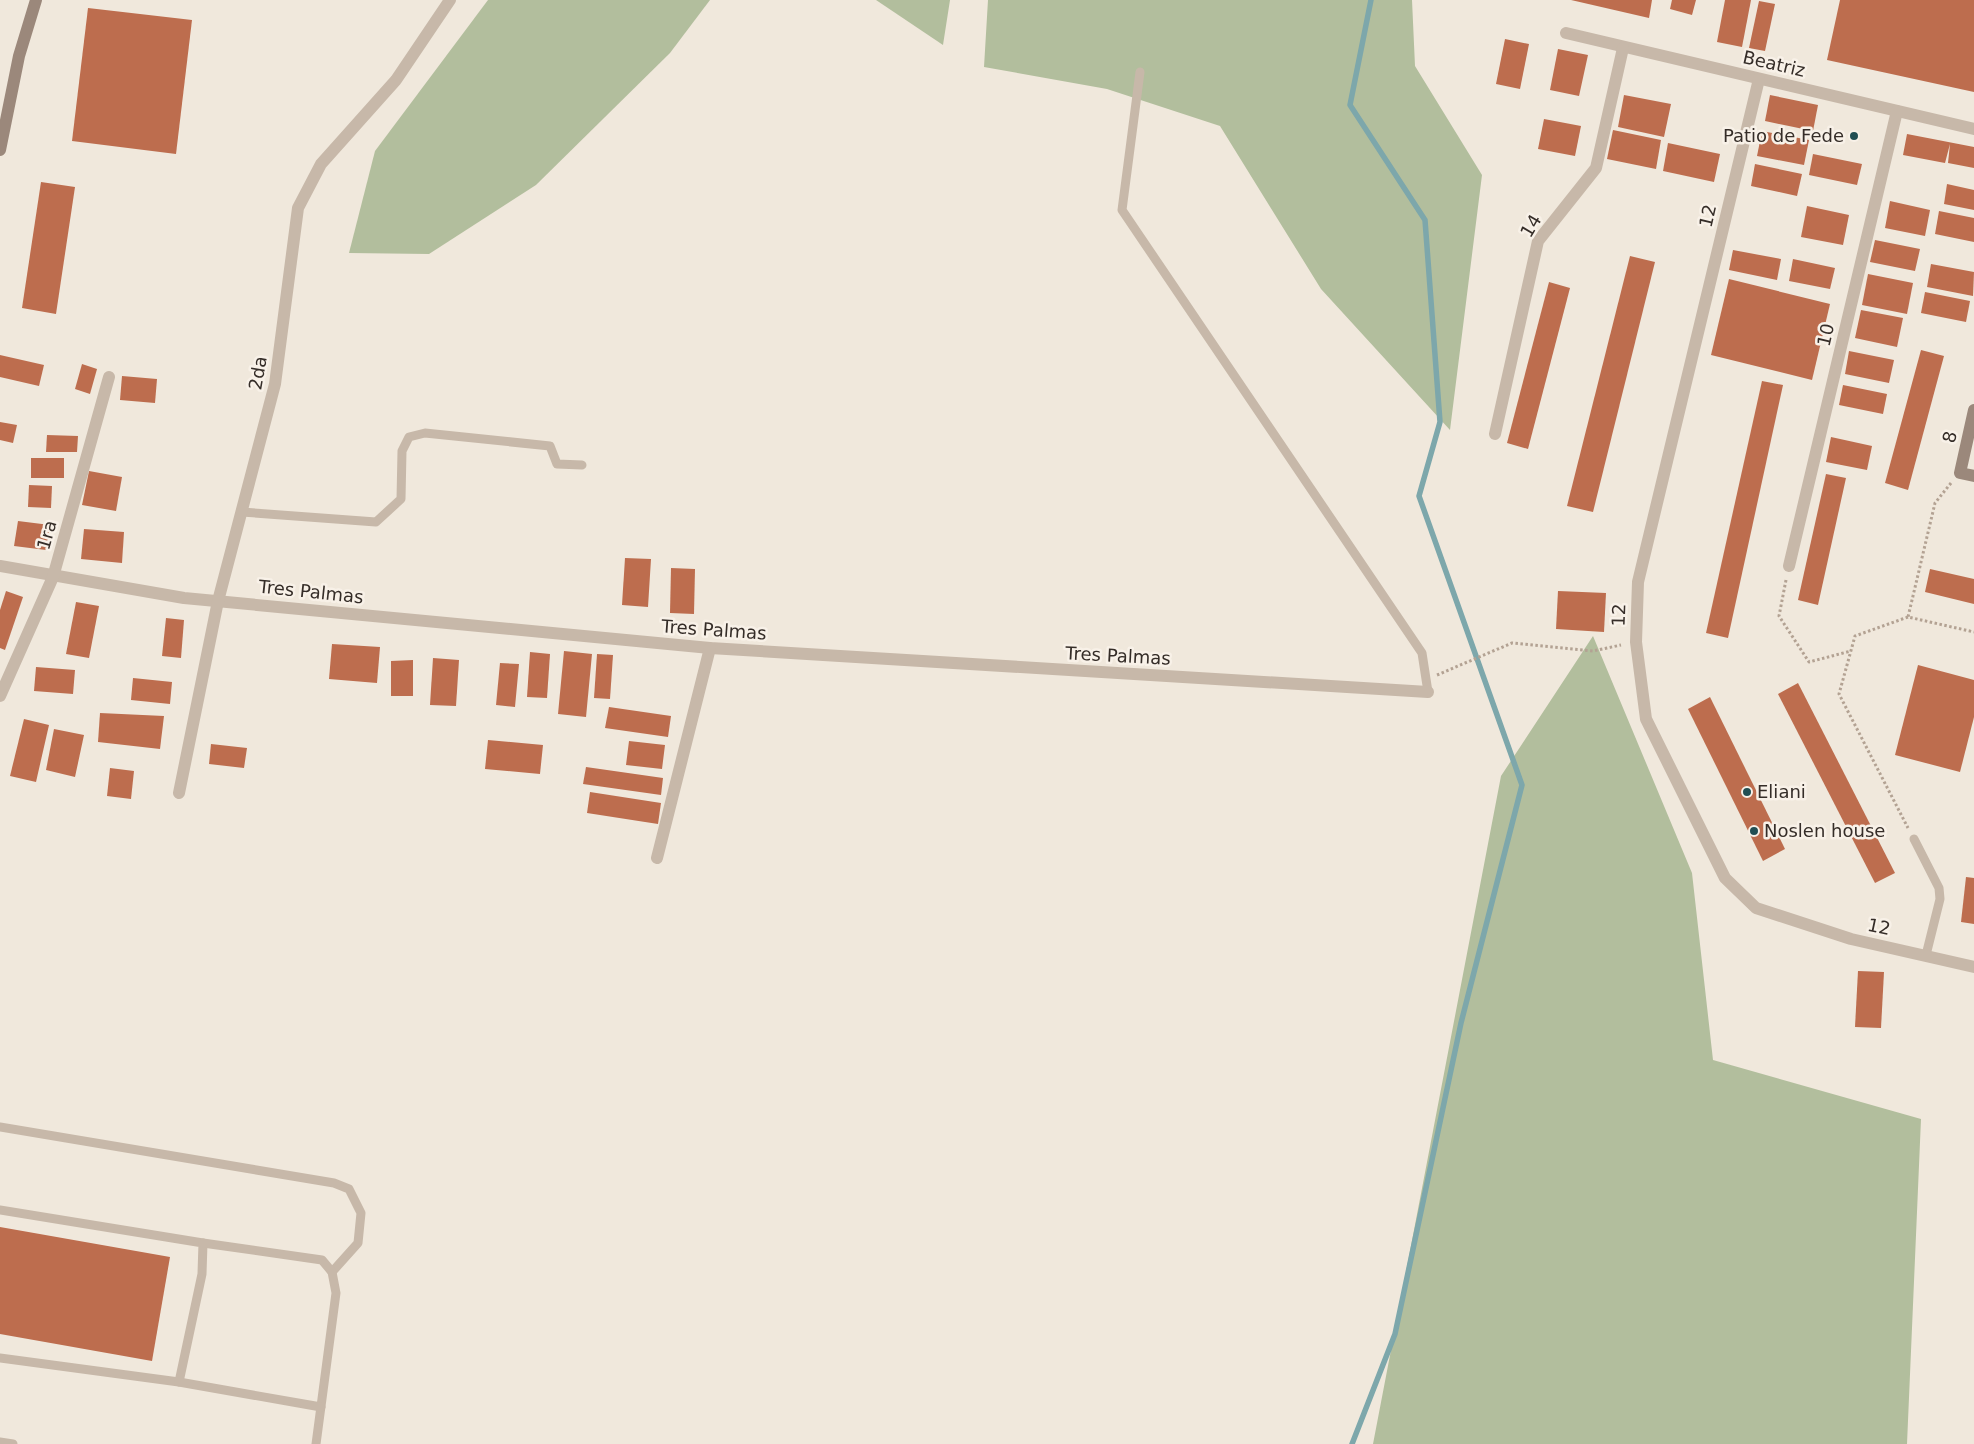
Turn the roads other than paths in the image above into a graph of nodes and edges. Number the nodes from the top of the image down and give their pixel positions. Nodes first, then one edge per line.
1 (36, 0) edge
2 (450, 0) edge
3 (1566, 32) dead end
4 (1623, 48) junction
5 (1140, 72) dead end
6 (1759, 79) junction
7 (1896, 111) junction
8 (1974, 129) edge
9 (0, 150) edge
10 (109, 377) dead end
11 (1974, 410) edge
12 (1495, 434) dead end
13 (582, 465) dead end
14 (1974, 476) edge
15 (242, 512) junction
16 (0, 566) edge
17 (1789, 566) road end
18 (53, 577) junction
19 (218, 601) junction
20 (710, 648) junction
21 (1428, 686) joint
22 (0, 696) edge
23 (179, 793) dead end
24 (1914, 839) road end
25 (657, 858) dead end
26 (1926, 955) junction
27 (1974, 967) edge
28 (0, 1127) edge
29 (0, 1210) edge
30 (203, 1243) junction
31 (332, 1272) junction
32 (0, 1358) edge
33 (178, 1382) junction
34 (320, 1407) junction
35 (0, 1442) edge
36 (13, 1444) edge
37 (316, 1444) edge

1 - 9 street
2 - 15 street, 2da
3 - 4 street, Beatriz
4 - 6 street, Beatriz
4 - 12 street, 14
5 - 21 lane
6 - 7 street, Beatriz
6 - 26 street, 12
7 - 8 street, Beatriz
7 - 17 street, 10
10 - 18 street, 1ra
11 - 14 street, 8
13 - 15 lane
15 - 19 street, 2da
16 - 18 street, Tres Palmas
18 - 19 street, Tres Palmas
18 - 22 street, 1ra
19 - 20 street, Tres Palmas
19 - 23 street, 2da
20 - 21 street, Tres Palmas
20 - 25 street
24 - 26 lane
26 - 27 street, 12
28 - 31 lane
29 - 30 lane
30 - 31 lane
30 - 33 lane
31 - 34 lane
32 - 33 lane
33 - 34 lane
34 - 37 lane
35 - 36 lane

